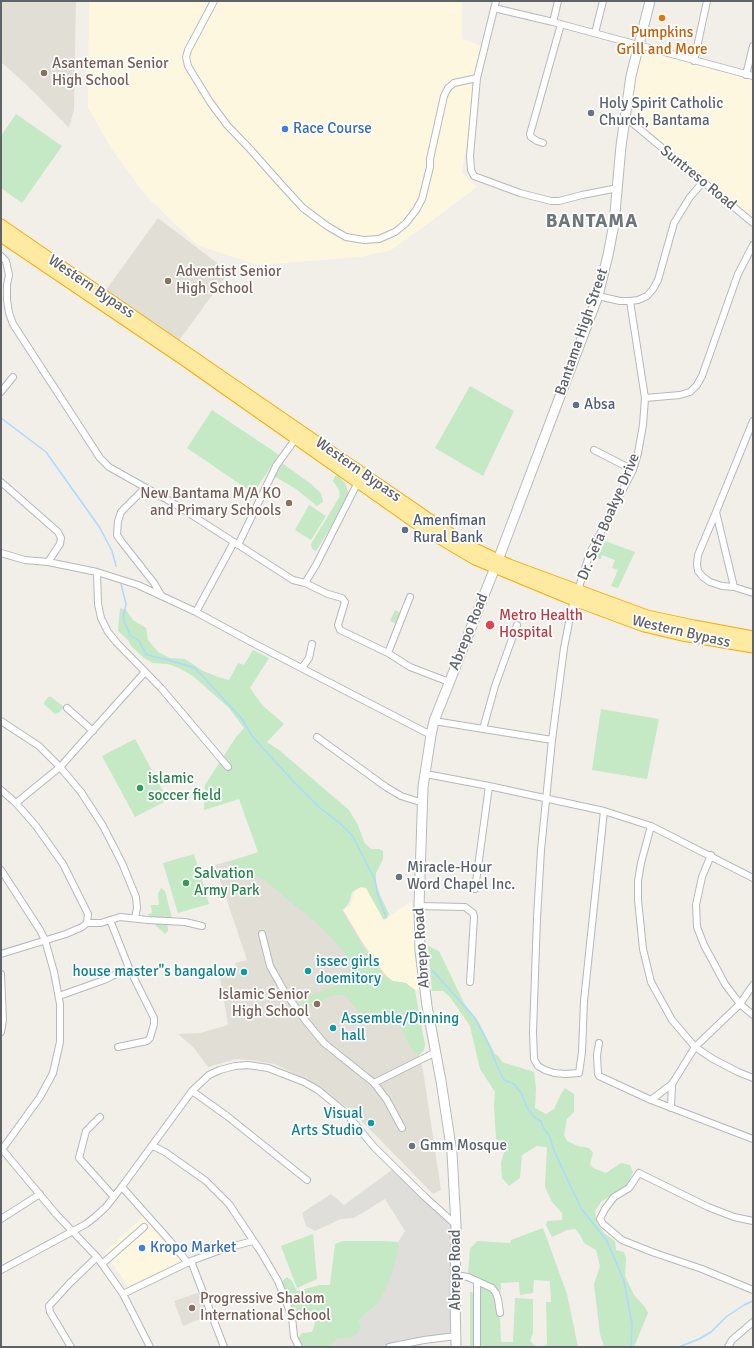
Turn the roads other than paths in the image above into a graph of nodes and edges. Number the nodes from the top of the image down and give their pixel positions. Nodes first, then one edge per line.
1 (214, 1) edge
2 (496, 1) edge
3 (558, 1) edge
4 (603, 1) edge
5 (650, 1) edge
6 (708, 1) edge
7 (494, 8) junction
8 (553, 22) junction
9 (561, 24) junction
10 (595, 33) junction
11 (638, 46) junction
12 (753, 46) edge
13 (694, 61) junction
14 (746, 74) junction
15 (753, 76) edge
16 (477, 78) junction
17 (625, 117) junction
18 (543, 143) dead end
19 (703, 182) junction
20 (618, 188) junction
21 (753, 223) edge
22 (1, 225) edge
23 (1, 236) edge
24 (753, 245) edge
25 (1, 256) edge
26 (598, 296) junction
27 (630, 301) junction
28 (13, 376) dead end
29 (1, 392) edge
30 (645, 398) junction
31 (753, 422) edge
32 (296, 438) junction
33 (594, 450) dead end
34 (633, 470) junction
35 (1, 482) edge
36 (358, 482) junction
37 (145, 488) junction
38 (716, 512) junction
39 (236, 544) junction
40 (1, 553) edge
41 (48, 562) junction
42 (497, 564) junction
43 (97, 572) junction
44 (305, 583) junction
45 (734, 587) junction
46 (753, 592) edge
47 (160, 595) junction
48 (576, 595) junction
49 (410, 597) dead end
50 (196, 612) junction
51 (516, 625) dead end
52 (672, 627) junction
53 (753, 637) edge
54 (312, 644) dead end
55 (753, 647) edge
56 (388, 652) junction
57 (302, 668) junction
58 (145, 672) junction
59 (449, 682) junction
60 (67, 708) dead end
61 (1, 721) edge
62 (434, 721) junction
63 (483, 729) junction
64 (93, 732) junction
65 (431, 735) junction
66 (317, 737) dead end
67 (552, 740) junction
68 (60, 767) junction
69 (228, 767) dead end
70 (426, 774) junction
71 (488, 786) junction
72 (1, 790) edge
73 (547, 799) junction
74 (16, 803) junction
75 (422, 803) junction
76 (604, 811) junction
77 (651, 826) junction
78 (711, 855) junction
79 (1, 870) edge
80 (753, 878) edge
81 (475, 889) dead end
82 (419, 906) junction
83 (135, 918) junction
84 (110, 920) junction
85 (87, 923) junction
86 (202, 926) dead end
87 (262, 934) dead end
88 (45, 940) junction
89 (1, 954) edge
90 (129, 968) junction
91 (1, 974) edge
92 (470, 982) dead end
93 (753, 985) edge
94 (59, 996) junction
95 (740, 1004) junction
96 (753, 1015) edge
97 (1, 1032) edge
98 (599, 1043) dead end
99 (118, 1047) dead end
100 (695, 1047) junction
101 (436, 1052) junction
102 (753, 1078) edge
103 (374, 1083) junction
104 (672, 1084) junction
105 (192, 1090) junction
106 (651, 1100) junction
107 (670, 1108) junction
108 (100, 1116) dead end
109 (402, 1128) dead end
110 (753, 1139) edge
111 (153, 1146) junction
112 (2, 1149) edge
113 (307, 1180) dead end
114 (122, 1187) junction
115 (40, 1194) junction
116 (114, 1197) junction
117 (1, 1219) edge
118 (753, 1221) edge
119 (456, 1225) junction
120 (144, 1227) dead end
121 (72, 1230) junction
122 (253, 1241) junction
123 (97, 1257) junction
124 (189, 1262) junction
125 (102, 1264) junction
126 (1, 1270) edge
127 (456, 1275) junction
128 (477, 1281) junction
129 (753, 1290) edge
130 (123, 1294) junction
131 (500, 1313) dead end
132 (753, 1322) edge
133 (456, 1336) junction
134 (71, 1347) edge
135 (150, 1347) edge
136 (224, 1347) edge
137 (299, 1347) edge
138 (389, 1347) edge
139 (456, 1347) edge
140 (477, 1347) edge
141 (728, 1347) edge

1 - 16 street
2 - 7 street
3 - 8 street
4 - 10 street
5 - 11 main road, Bantama High Street
6 - 13 street
7 - 8 street
7 - 16 street
8 - 9 street
9 - 10 street
9 - 18 street
10 - 11 street
11 - 13 street
11 - 17 main road, Bantama High Street
12 - 14 street
13 - 14 street
14 - 15 street
16 - 20 street
17 - 19 street, Suntreso Road
17 - 20 main road, Bantama High Street
19 - 21 street, Suntreso Road
19 - 27 street
20 - 26 main road, Bantama High Street
22 - 42 highway, Western Bypass
23 - 32 highway, Western Bypass
24 - 30 street
25 - 37 street
26 - 27 street
26 - 42 main road, Bantama High Street
27 - 30 street, Dr. Sefa Boakye Drive
28 - 29 street
30 - 34 street, Dr. Sefa Boakye Drive
31 - 38 street
32 - 36 highway, Western Bypass
32 - 39 street
33 - 34 street
34 - 48 street, Dr. Sefa Boakye Drive
35 - 41 street
36 - 42 highway, Western Bypass
36 - 44 street
37 - 39 street
37 - 47 street
38 - 45 street
38 - 45 street
39 - 44 street
39 - 50 street
40 - 41 street
41 - 43 street
42 - 48 highway, Western Bypass
42 - 59 main road, Abrepo Road
43 - 47 street
43 - 58 street
44 - 56 street
45 - 46 street
47 - 50 street
48 - 52 highway, Western Bypass
48 - 67 street, Dr. Sefa Boakye Drive
49 - 56 street
50 - 57 street
51 - 63 street
52 - 53 highway, Western Bypass
52 - 55 highway, Western Bypass
54 - 57 street
56 - 59 street
57 - 65 street
58 - 64 street
58 - 69 street
59 - 62 main road, Abrepo Road
60 - 64 street
61 - 68 street
62 - 63 street
62 - 65 main road, Abrepo Road
63 - 67 street
64 - 68 street
65 - 70 main road, Abrepo Road
66 - 75 street
67 - 73 street, Dr. Sefa Boakye Drive
68 - 74 street
68 - 83 street
70 - 71 street
70 - 75 main road, Abrepo Road
71 - 73 street
71 - 81 street
72 - 74 street
73 - 76 street
73 - 76 street, Dr. Sefa Boakye Drive
74 - 85 street
75 - 82 main road, Abrepo Road
76 - 77 street
77 - 78 street
77 - 100 street
78 - 80 street
78 - 95 street
79 - 88 street
82 - 92 street
82 - 101 main road, Abrepo Road
83 - 84 street
83 - 86 street
84 - 85 street
84 - 90 street
85 - 88 street
87 - 103 street
88 - 89 street
88 - 94 street
90 - 94 street
90 - 99 street
91 - 97 street
93 - 95 street
94 - 112 street
95 - 96 street
95 - 100 street
98 - 106 street
100 - 102 street
100 - 104 street
101 - 103 street
101 - 119 main road, Abrepo Road
103 - 109 street
104 - 106 street
104 - 107 street
105 - 111 street
105 - 113 street
105 - 119 street
106 - 107 street
107 - 110 street
108 - 116 street
111 - 114 street
111 - 122 street
112 - 115 street
114 - 116 street
114 - 124 street
115 - 117 street
115 - 121 street
116 - 121 street
118 - 129 street
119 - 127 main road, Abrepo Road
120 - 125 street
121 - 123 street
121 - 126 street
122 - 124 street
122 - 137 street
123 - 125 street
123 - 134 street
124 - 130 street
124 - 136 street
125 - 130 street
127 - 128 street
127 - 133 main road, Abrepo Road
128 - 131 street
128 - 140 street
130 - 135 street
132 - 141 street
133 - 138 street
133 - 139 main road, Abrepo Road

